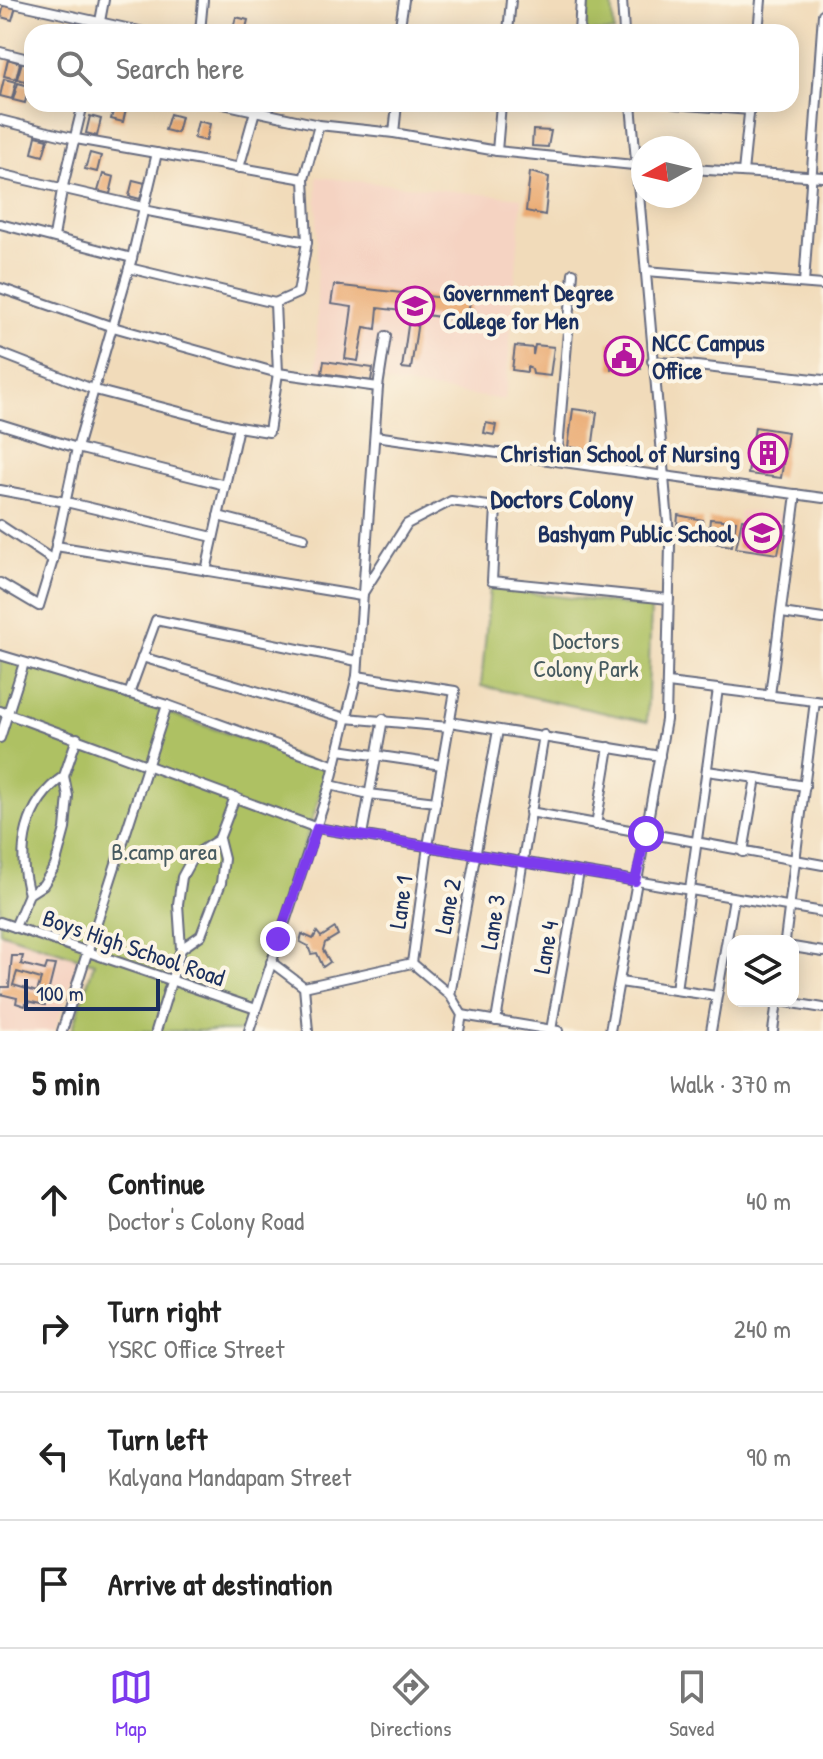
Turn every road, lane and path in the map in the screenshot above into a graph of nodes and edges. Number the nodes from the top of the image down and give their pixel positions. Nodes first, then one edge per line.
1 (0, 0) edge
2 (104, 0) edge
3 (203, 0) edge
4 (404, 0) edge
5 (511, 0) edge
6 (581, 0) edge
7 (622, 0) edge
8 (761, 0) edge
9 (823, 14) edge
10 (88, 24) edge
11 (100, 24) edge
12 (201, 24) edge
13 (400, 24) edge
14 (509, 24) edge
15 (580, 24) edge
16 (624, 24) edge
17 (759, 24) edge
18 (0, 52) edge
19 (24, 58) edge
20 (820, 93) edge
21 (81, 112) edge
22 (255, 112) edge
23 (271, 112) edge
24 (396, 112) edge
25 (500, 112) edge
26 (632, 112) edge
27 (749, 112) edge
28 (0, 120) edge
29 (319, 125) junction
30 (394, 133) junction
31 (636, 136) edge
32 (76, 139) junction
33 (497, 151) junction
34 (157, 153) junction
35 (631, 164) edge
36 (239, 168) junction
37 (703, 170) edge
38 (743, 172) junction
39 (0, 174) edge
40 (811, 176) junction
41 (823, 177) edge
42 (304, 179) junction
43 (62, 190) junction
44 (143, 208) junction
45 (642, 208) edge
46 (0, 224) edge
47 (54, 237) junction
48 (307, 242) junction
49 (132, 258) junction
50 (129, 268) junction
51 (646, 271) junction
52 (573, 273) dead end
53 (804, 283) junction
54 (823, 285) edge
55 (0, 288) edge
56 (275, 303) junction
57 (113, 327) junction
58 (386, 336) dead end
59 (0, 353) edge
60 (652, 361) junction
61 (278, 373) junction
62 (823, 380) edge
63 (378, 387) junction
64 (95, 390) junction
65 (0, 424) edge
66 (238, 427) junction
67 (375, 436) junction
68 (77, 448) junction
69 (557, 461) junction
70 (664, 476) junction
71 (225, 485) junction
72 (0, 490) edge
73 (796, 494) junction
74 (823, 498) edge
75 (66, 502) junction
76 (218, 516) junction
77 (0, 525) edge
78 (213, 537) junction
79 (304, 538) dead end
80 (56, 546) junction
81 (53, 560) junction
82 (206, 571) junction
83 (0, 583) edge
84 (361, 596) junction
85 (669, 599) junction
86 (782, 613) junction
87 (823, 619) edge
88 (0, 655) edge
89 (142, 657) junction
90 (357, 661) junction
91 (24, 663) junction
92 (357, 676) junction
93 (668, 683) junction
94 (718, 689) junction
95 (129, 694) junction
96 (770, 695) junction
97 (819, 701) edge
98 (167, 705) junction
99 (4, 712) edge
100 (346, 718) junction
101 (383, 719) junction
102 (449, 724) junction
103 (498, 730) junction
104 (544, 735) junction
105 (0, 738) edge
106 (77, 738) junction
107 (609, 747) junction
108 (339, 750) junction
109 (377, 756) junction
110 (660, 756) junction
111 (148, 764) junction
112 (442, 765) junction
113 (335, 766) junction
114 (707, 771) junction
115 (64, 776) junction
116 (756, 778) junction
117 (330, 785) junction
118 (805, 786) junction
119 (369, 794) junction
120 (235, 797) junction
121 (436, 802) junction
122 (530, 812) junction
123 (596, 825) junction
124 (317, 828) junction
125 (646, 834) junction
126 (362, 835) junction
127 (219, 839) junction
128 (697, 843) junction
129 (428, 846) junction
130 (743, 852) junction
131 (477, 855) junction
132 (796, 860) junction
133 (522, 862) junction
134 (823, 865) edge
135 (579, 872) junction
136 (635, 881) junction
137 (690, 891) junction
138 (29, 894) junction
139 (734, 898) junction
140 (790, 907) junction
141 (823, 912) edge
142 (0, 922) edge
143 (15, 927) junction
144 (786, 935) edge
145 (799, 948) edge
146 (181, 949) junction
147 (87, 951) junction
148 (823, 952) edge
149 (271, 962) junction
150 (412, 963) junction
151 (173, 981) junction
152 (620, 982) junction
153 (304, 987) junction
154 (676, 990) junction
155 (450, 995) junction
156 (716, 996) junction
157 (799, 1004) edge
158 (778, 1007) edge
159 (823, 1008) edge
160 (256, 1009) junction
161 (462, 1015) junction
162 (496, 1021) junction
163 (554, 1030) edge
164 (62, 1031) edge
165 (156, 1031) edge
166 (249, 1031) edge
167 (308, 1031) edge
168 (459, 1031) edge
169 (610, 1031) edge
170 (711, 1031) edge
171 (773, 1031) edge

1 - 10 street
2 - 11 street
3 - 12 street
4 - 13 street
5 - 14 street
6 - 15 street
7 - 16 street
8 - 17 street
9 - 20 street
18 - 19 street
20 - 40 street
21 - 32 street
22 - 36 street
23 - 29 street
24 - 30 street
25 - 33 street
26 - 31 street
27 - 38 street
28 - 32 street
29 - 30 street
29 - 42 street
30 - 33 street
32 - 34 street
32 - 43 street
33 - 35 street
34 - 36 street
34 - 44 street
36 - 42 street
37 - 38 street
38 - 40 street
39 - 43 street
40 - 41 street
40 - 53 street
42 - 48 street
43 - 44 street
43 - 47 street
44 - 48 street
44 - 49 street
45 - 51 street
46 - 47 street
47 - 49 street
48 - 56 street
49 - 50 street
50 - 56 street
50 - 57 street
51 - 53 street
51 - 60 street
52 - 69 street
53 - 54 street
55 - 57 street
56 - 61 street
57 - 61 street
57 - 64 street
58 - 63 street
59 - 64 street
60 - 62 street
60 - 70 street
61 - 63 street
61 - 66 street
63 - 67 street
64 - 66 street
64 - 68 street
65 - 68 street
66 - 71 street
67 - 69 street
67 - 84 street
68 - 71 street
68 - 75 street
69 - 70 street
70 - 73 street
70 - 85 street
71 - 76 street
72 - 75 street
73 - 74 street
73 - 86 street
75 - 78 street
75 - 80 street
76 - 78 street
76 - 79 street
77 - 81 street
78 - 82 street
80 - 81 street
80 - 82 street
81 - 83 street
82 - 84 street
84 - 85 street
84 - 90 street
85 - 93 street
86 - 87 street
86 - 96 street
88 - 91 street
89 - 90 street
89 - 95 street
89 - 100 street
90 - 92 street
91 - 95 street
91 - 99 street
92 - 100 street
92 - 102 street, Lane 1
93 - 94 street
93 - 110 street
94 - 96 street
94 - 114 street
95 - 98 street
96 - 97 street
97 - 118 street
98 - 111 street
98 - 113 street
99 - 105 street
99 - 106 street
100 - 101 street
100 - 108 street
101 - 102 street
101 - 109 street
102 - 103 street
102 - 112 street, Lane 1
103 - 104 street
103 - 131 street, Lane 2
104 - 107 street
104 - 122 street, Lane 3
106 - 111 street
106 - 115 street
107 - 110 street
107 - 123 street
108 - 109 street
108 - 113 street
109 - 112 street
109 - 119 street
110 - 125 street
111 - 120 street
111 - 147 street
112 - 121 street, Lane 1
113 - 117 street
114 - 116 street
114 - 128 street
115 - 138 street
115 - 138 street
116 - 118 street
116 - 130 street
117 - 119 street
117 - 124 street
118 - 132 street
119 - 121 street
119 - 126 street
120 - 124 street
120 - 127 street
121 - 129 street, Lane 1
122 - 123 street
122 - 133 street, Lane 3
123 - 125 street
124 - 126 street
124 - 149 street
125 - 128 street
125 - 136 street
126 - 129 street
127 - 146 street
127 - 146 street
128 - 130 street
128 - 137 street
129 - 131 street
129 - 150 street, Lane 1
130 - 132 street
131 - 133 street
131 - 155 street, Lane 2
132 - 134 street
132 - 140 street
133 - 135 street
133 - 162 street, Lane 3
135 - 136 street
135 - 163 street, Lane 4
136 - 137 street
136 - 152 street
137 - 139 street
137 - 154 street
138 - 143 street
139 - 140 street
139 - 156 street
140 - 141 street
140 - 144 street
142 - 143 street, Boys High School Road
143 - 147 street, Boys High School Road
145 - 148 street
146 - 151 street
147 - 151 street, Boys High School Road
147 - 164 street
149 - 153 street
149 - 160 street
150 - 153 street
150 - 155 street
151 - 160 street, Boys High School Road
151 - 165 street
152 - 154 street
152 - 169 street
153 - 167 street
154 - 156 street
155 - 161 street
156 - 170 street
157 - 159 street
158 - 171 street
160 - 166 street
161 - 162 street
161 - 168 street
162 - 163 street

